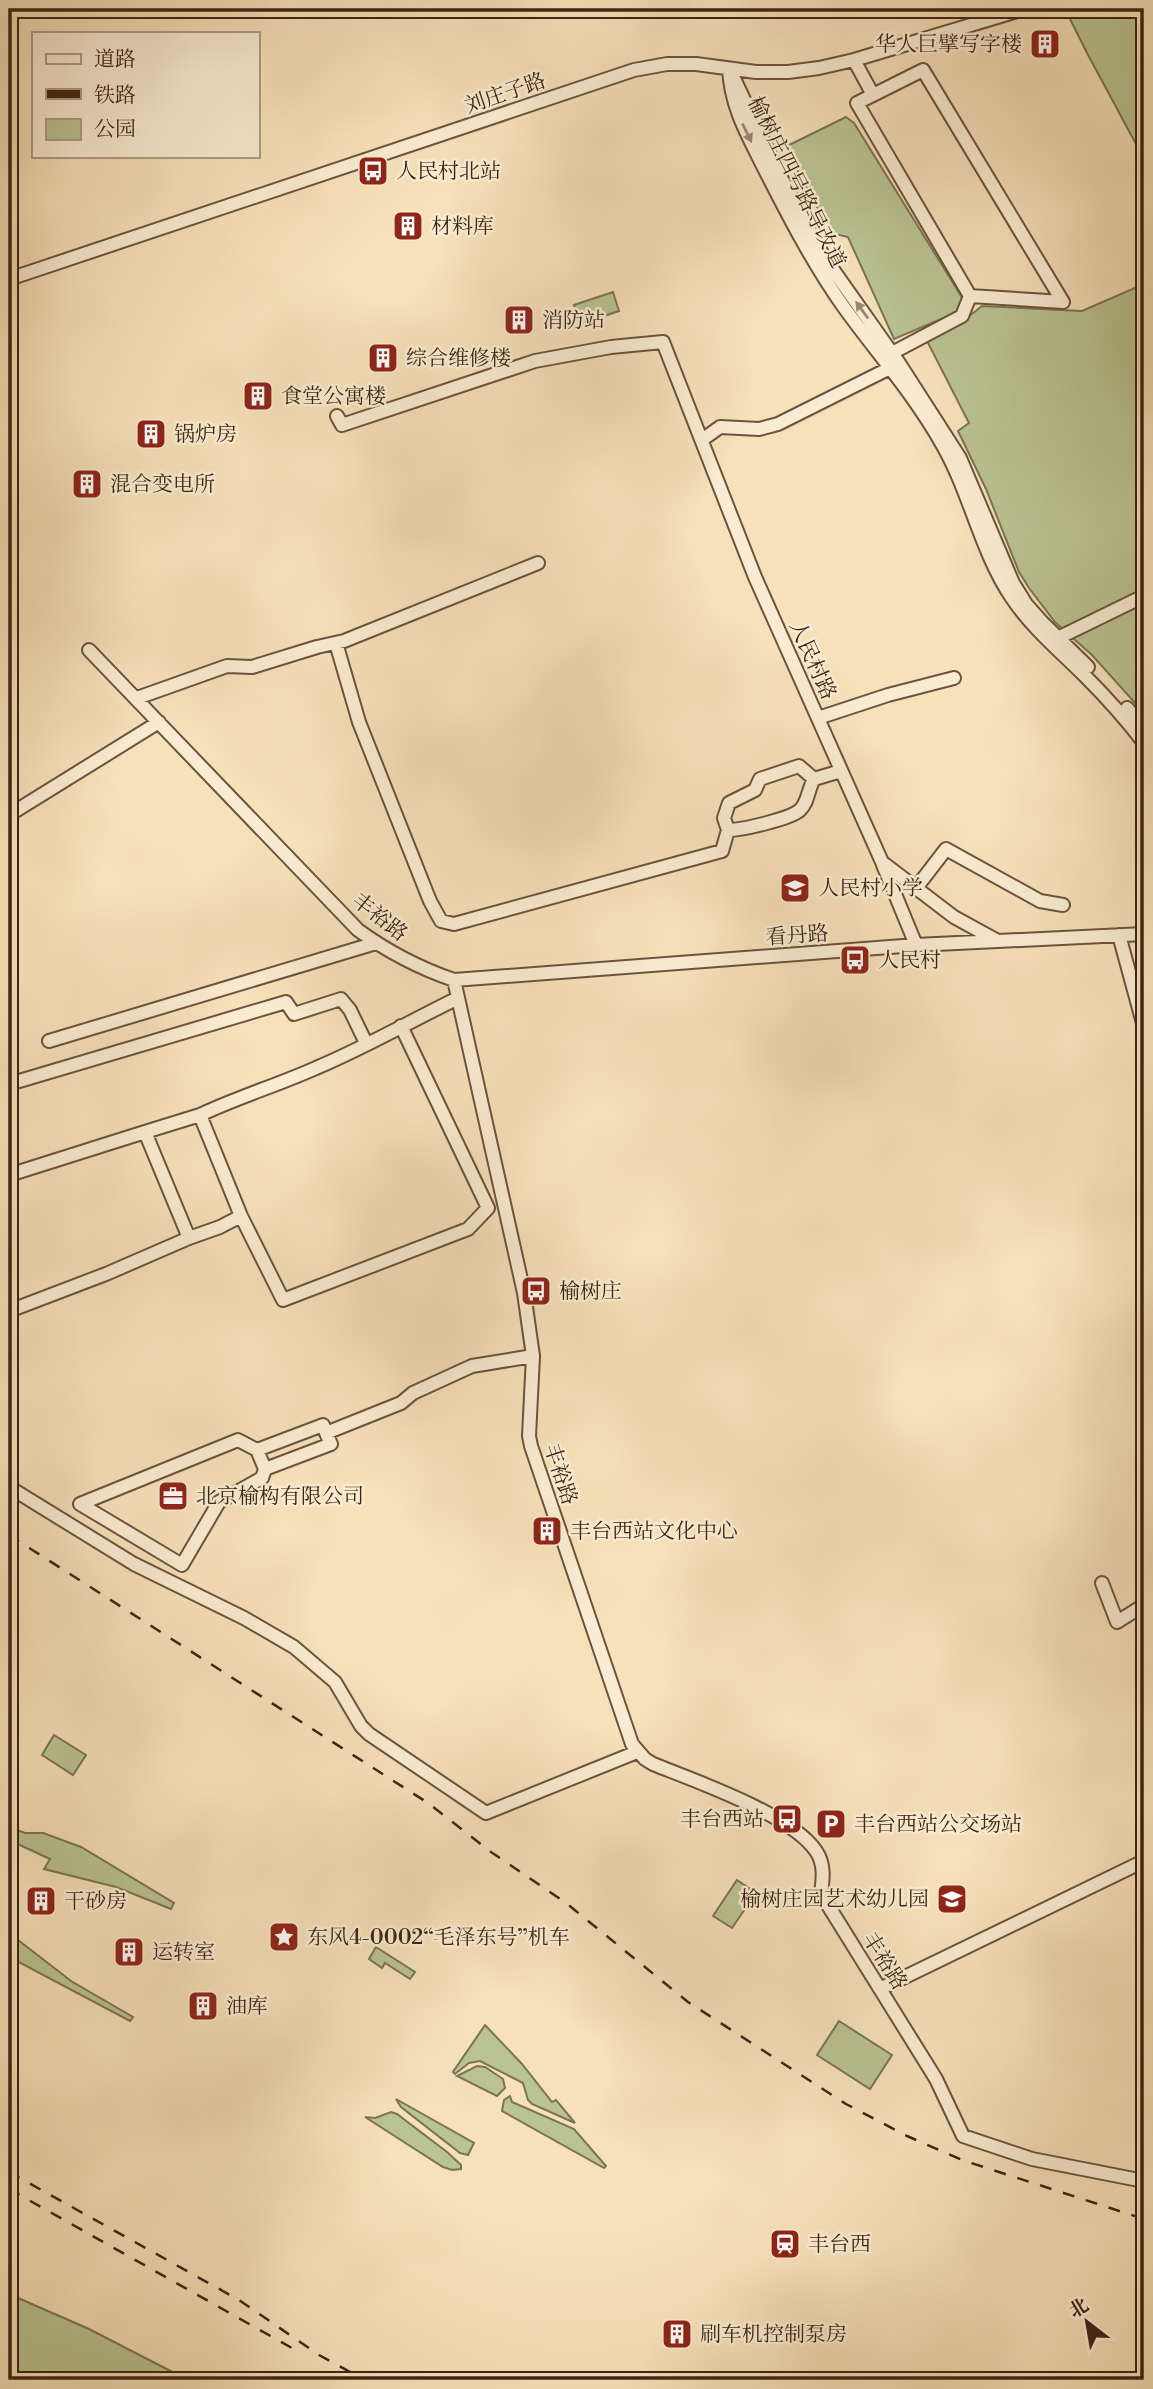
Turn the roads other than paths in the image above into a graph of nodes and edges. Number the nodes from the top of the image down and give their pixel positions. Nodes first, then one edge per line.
1 (1024, 9) edge
2 (854, 60) junction
3 (729, 69) junction
4 (873, 95) junction
5 (9, 279) edge
6 (970, 296) junction
7 (894, 361) junction
8 (337, 416) dead end
9 (702, 440) junction
10 (538, 563) dead end
11 (1144, 596) edge
12 (1058, 638) junction
13 (336, 643) junction
14 (89, 650) dead end
15 (954, 678) dead end
16 (137, 698) junction
17 (818, 718) junction
18 (159, 722) junction
19 (1144, 728) edge
20 (1144, 743) edge
21 (841, 771) junction
22 (814, 779) junction
23 (9, 815) edge
24 (728, 831) junction
25 (882, 862) junction
26 (916, 888) junction
27 (1063, 905) dead end
28 (1144, 934) edge
29 (1119, 935) junction
30 (996, 940) junction
31 (376, 943) junction
32 (916, 945) junction
33 (454, 980) junction
34 (458, 998) junction
35 (401, 1026) junction
36 (1144, 1027) edge
37 (49, 1041) dead end
38 (366, 1043) junction
39 (9, 1084) edge
40 (200, 1115) junction
41 (145, 1132) junction
42 (9, 1175) edge
43 (241, 1216) junction
44 (188, 1238) junction
45 (9, 1311) edge
46 (533, 1356) junction
47 (327, 1433) junction
48 (257, 1450) junction
49 (265, 1469) junction
50 (9, 1487) edge
51 (1102, 1583) dead end
52 (1144, 1605) edge
53 (637, 1752) junction
54 (1144, 1861) edge
55 (880, 1989) junction
56 (1144, 2181) edge

1 - 2 street, 刘庄子路
2 - 3 street, 刘庄子路
2 - 4 street
3 - 5 street, 刘庄子路
3 - 7 street, 榆树庄四号路导改道
4 - 6 street
4 - 6 street
6 - 7 street
7 - 9 street
7 - 12 street, 榆树庄四号路导改道
7 - 20 street, 榆树庄四号路导改道
8 - 9 street, 人民村路
9 - 17 street, 人民村路
10 - 13 street
11 - 12 street
12 - 19 street, 榆树庄四号路导改道
13 - 16 street
13 - 24 street
14 - 16 street, 丰裕路
15 - 17 street
16 - 18 street, 丰裕路
17 - 21 street, 人民村路
18 - 23 street
18 - 31 street, 丰裕路
21 - 22 street
21 - 25 street, 人民村路
22 - 24 street
22 - 24 street
25 - 26 street, 人民村路
25 - 32 street
26 - 27 street
26 - 30 street, 人民村路
28 - 29 street, 看丹路
29 - 30 street, 看丹路
29 - 36 street
30 - 32 street, 看丹路
31 - 33 street, 丰裕路
31 - 37 street
32 - 33 street, 看丹路
33 - 34 street, 丰裕路
34 - 35 street
34 - 46 street, 丰裕路
35 - 38 street
35 - 43 street
38 - 39 street
38 - 40 street
40 - 41 street
40 - 43 street
41 - 42 street
41 - 44 street
43 - 44 street
44 - 45 street
46 - 47 street
46 - 53 street, 丰裕路
47 - 48 street
47 - 49 street
48 - 49 street
48 - 49 street
50 - 53 street
51 - 52 street
53 - 55 street, 丰裕路
54 - 55 street
55 - 56 street, 丰裕路

